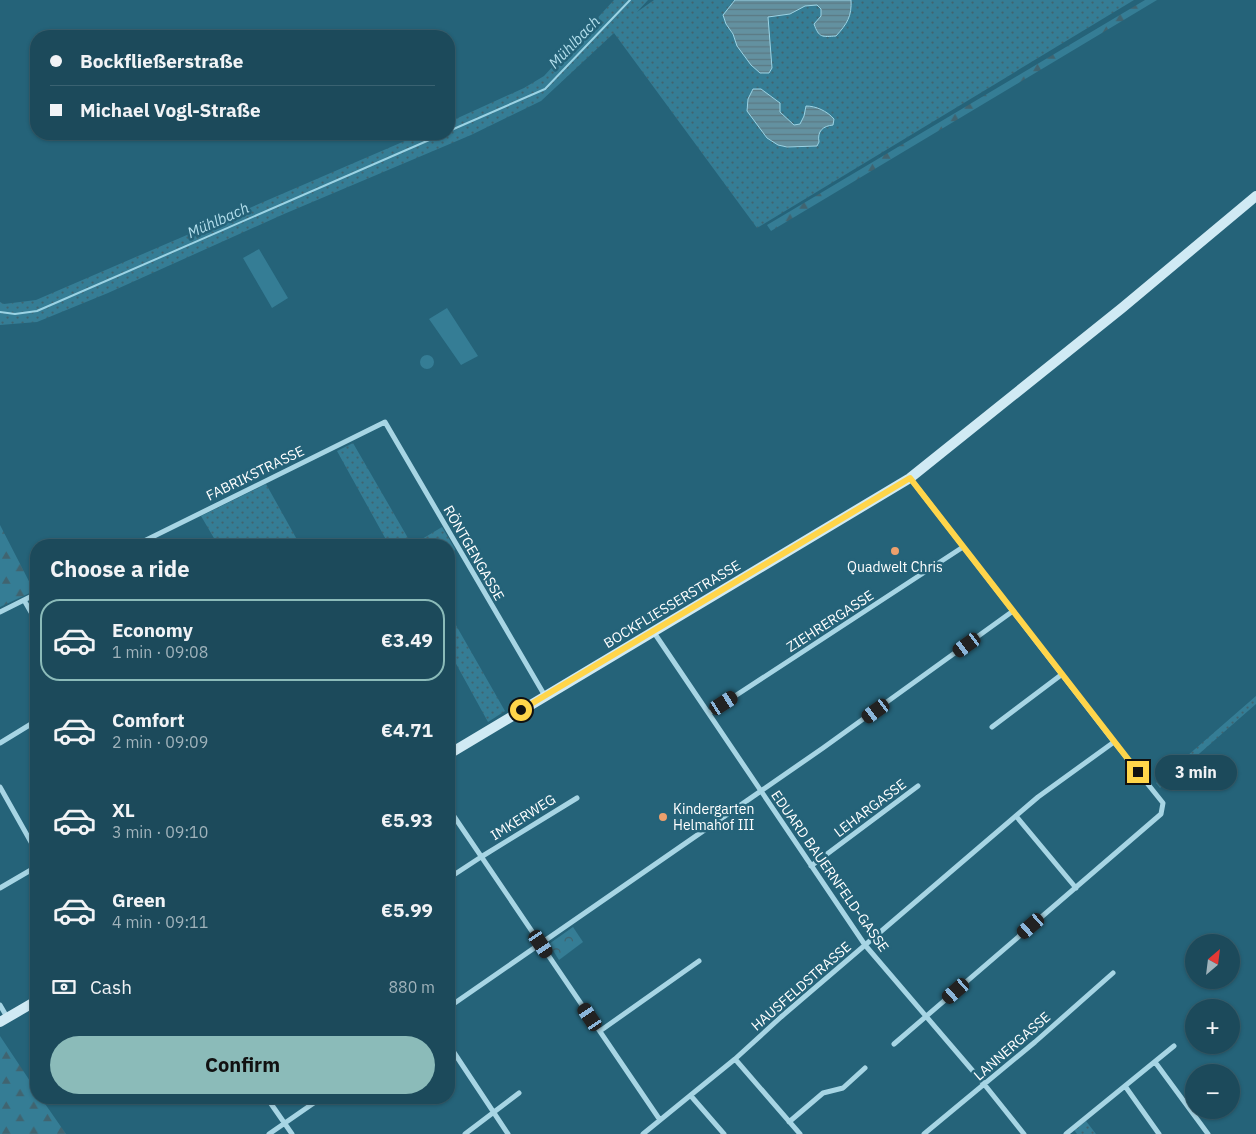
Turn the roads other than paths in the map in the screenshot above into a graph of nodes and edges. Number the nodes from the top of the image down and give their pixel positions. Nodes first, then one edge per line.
1 (1256, 196) edge
2 (385, 422) joint
3 (910, 478) junction
4 (148, 539) edge
5 (453, 539) edge
6 (455, 542) edge
7 (963, 547) junction
8 (30, 597) edge
9 (24, 600) junction
10 (30, 610) edge
11 (0, 612) edge
12 (1013, 612) junction
13 (653, 631) junction
14 (1062, 675) junction
15 (545, 696) junction
16 (709, 713) junction
17 (30, 725) edge
18 (992, 727) dead end
19 (1114, 742) junction
20 (0, 743) edge
21 (455, 750) edge
22 (918, 786) dead end
23 (0, 787) edge
24 (760, 791) junction
25 (577, 798) dead end
26 (1016, 816) junction
27 (455, 818) edge
28 (30, 840) edge
29 (481, 856) junction
30 (811, 866) junction
31 (30, 870) edge
32 (455, 874) edge
33 (0, 888) edge
34 (1076, 888) junction
35 (541, 944) junction
36 (865, 945) junction
37 (699, 961) dead end
38 (1113, 973) dead end
39 (455, 1003) edge
40 (0, 1005) edge
41 (30, 1005) edge
42 (926, 1016) junction
43 (4, 1020) edge
44 (600, 1031) junction
45 (894, 1044) dead end
46 (1174, 1046) dead end
47 (455, 1054) edge
48 (735, 1059) junction
49 (1155, 1062) junction
50 (865, 1068) dead end
51 (984, 1084) junction
52 (1125, 1086) junction
53 (519, 1093) dead end
54 (691, 1096) junction
55 (271, 1104) edge
56 (312, 1104) edge
57 (493, 1113) junction
58 (660, 1120) junction
59 (789, 1122) junction
60 (284, 1123) junction
61 (269, 1134) edge
62 (292, 1134) edge
63 (465, 1134) edge
64 (508, 1134) edge
65 (644, 1134) edge
66 (724, 1134) edge
67 (800, 1134) edge
68 (924, 1134) edge
69 (1024, 1134) edge
70 (1066, 1134) edge
71 (1159, 1134) edge
72 (1208, 1134) edge

1 - 3 main road, BOCKFLIESSERSTRASSE
2 - 4 street, FABRIKSTRASSE
2 - 5 street, RÖNTGENGASSE
3 - 7 street
3 - 13 main road, BOCKFLIESSERSTRASSE
6 - 15 street, RÖNTGENGASSE
7 - 12 street
7 - 16 street, ZIEHRERGASSE
8 - 9 street
9 - 10 street
9 - 11 street
12 - 14 street
12 - 24 street
13 - 15 main road, BOCKFLIESSERSTRASSE
13 - 16 street, EDUARD BAUERNFELD-GASSE
14 - 18 street
14 - 19 street
15 - 21 main road, BOCKFLIESSERSTRASSE
16 - 24 street, EDUARD BAUERNFELD-GASSE
17 - 20 street
19 - 26 street, HAUSFELDSTRASSE
19 - 34 street
22 - 30 street, LEHARGASSE
23 - 28 street
24 - 30 street, EDUARD BAUERNFELD-GASSE
24 - 35 street
25 - 29 street, IMKERWEG
26 - 34 street
26 - 36 street, HAUSFELDSTRASSE
27 - 29 street
29 - 32 street, IMKERWEG
29 - 35 street
30 - 36 street, EDUARD BAUERNFELD-GASSE
31 - 33 street
34 - 42 street
35 - 39 street
35 - 44 street
36 - 42 street, EDUARD BAUERNFELD-GASSE
36 - 48 street, HAUSFELDSTRASSE
37 - 44 street
38 - 51 street, LANNERGASSE
40 - 43 street
41 - 43 main road
42 - 45 street
42 - 51 street, EDUARD BAUERNFELD-GASSE
44 - 58 street
46 - 49 street
47 - 57 street
48 - 54 street, HAUSFELDSTRASSE
48 - 59 street
49 - 52 street
49 - 72 street
50 - 59 street
51 - 68 street, LANNERGASSE
51 - 69 street, EDUARD BAUERNFELD-GASSE
52 - 70 street
52 - 71 street
53 - 57 street
54 - 58 street, HAUSFELDSTRASSE
54 - 66 street
55 - 60 street
56 - 60 street
57 - 63 street
57 - 64 street
58 - 65 street, HAUSFELDSTRASSE
59 - 67 street
60 - 61 street
60 - 62 street

